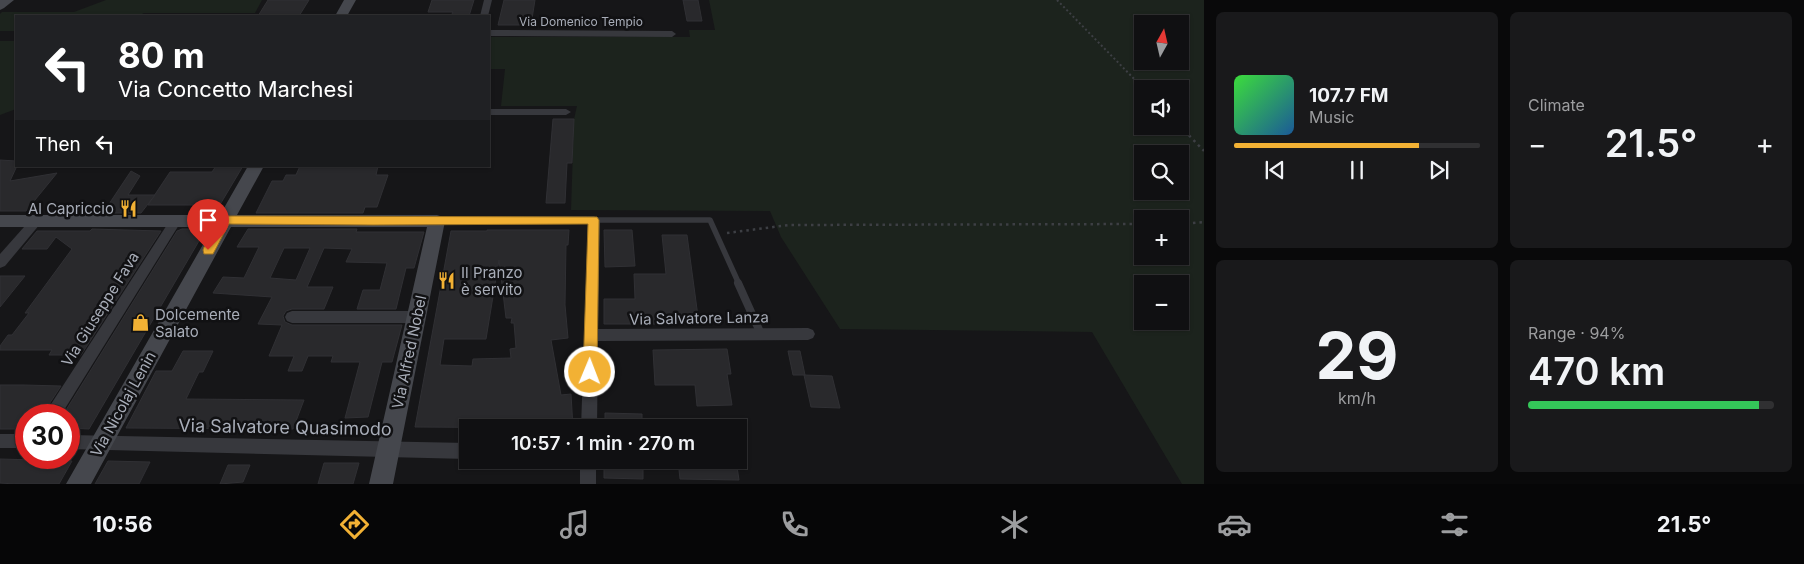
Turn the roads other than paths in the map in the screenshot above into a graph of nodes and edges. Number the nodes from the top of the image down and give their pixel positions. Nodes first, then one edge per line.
1 (8, 0) edge
2 (350, 0) edge
3 (488, 0) edge
4 (0, 6) edge
5 (342, 15) edge
6 (484, 15) edge
7 (490, 33) edge
8 (672, 34) dead end
9 (490, 112) edge
10 (566, 112) dead end
11 (255, 167) edge
12 (36, 220) junction
13 (176, 220) junction
14 (226, 220) junction
15 (594, 220) junction
16 (0, 221) edge
17 (437, 221) junction
18 (0, 263) edge
19 (292, 317) dead end
20 (417, 317) junction
21 (761, 334) junction
22 (808, 334) dead end
23 (591, 335) junction
24 (59, 404) edge
25 (589, 419) edge
26 (0, 441) edge
27 (15, 441) edge
28 (80, 442) edge
29 (101, 442) junction
30 (388, 449) junction
31 (459, 451) edge
32 (588, 469) edge
33 (78, 484) edge
34 (381, 484) edge
35 (588, 484) edge

1 - 4 main road
2 - 5 main road
3 - 6 street
7 - 8 street, Via Domenico Tempio
9 - 10 street
11 - 14 main road, Via Nicolaj Lenin
12 - 13 main road
12 - 16 main road
12 - 18 street
13 - 14 main road
13 - 24 street, Via Giuseppe Fava
14 - 17 main road
14 - 29 main road, Via Nicolaj Lenin
15 - 17 street
15 - 21 lane
15 - 23 street
17 - 20 main road, Via Alfred Nobel
19 - 20 street
20 - 30 main road, Via Alfred Nobel
21 - 22 street, Via Salvatore Lanza
21 - 23 street, Via Salvatore Lanza
23 - 25 street
26 - 27 street
28 - 29 street, Via Salvatore Quasimodo
29 - 30 street, Via Salvatore Quasimodo
29 - 33 main road, Via Nicolaj Lenin
30 - 31 street, Via Salvatore Quasimodo
30 - 34 main road, Via Alfred Nobel
32 - 35 street

